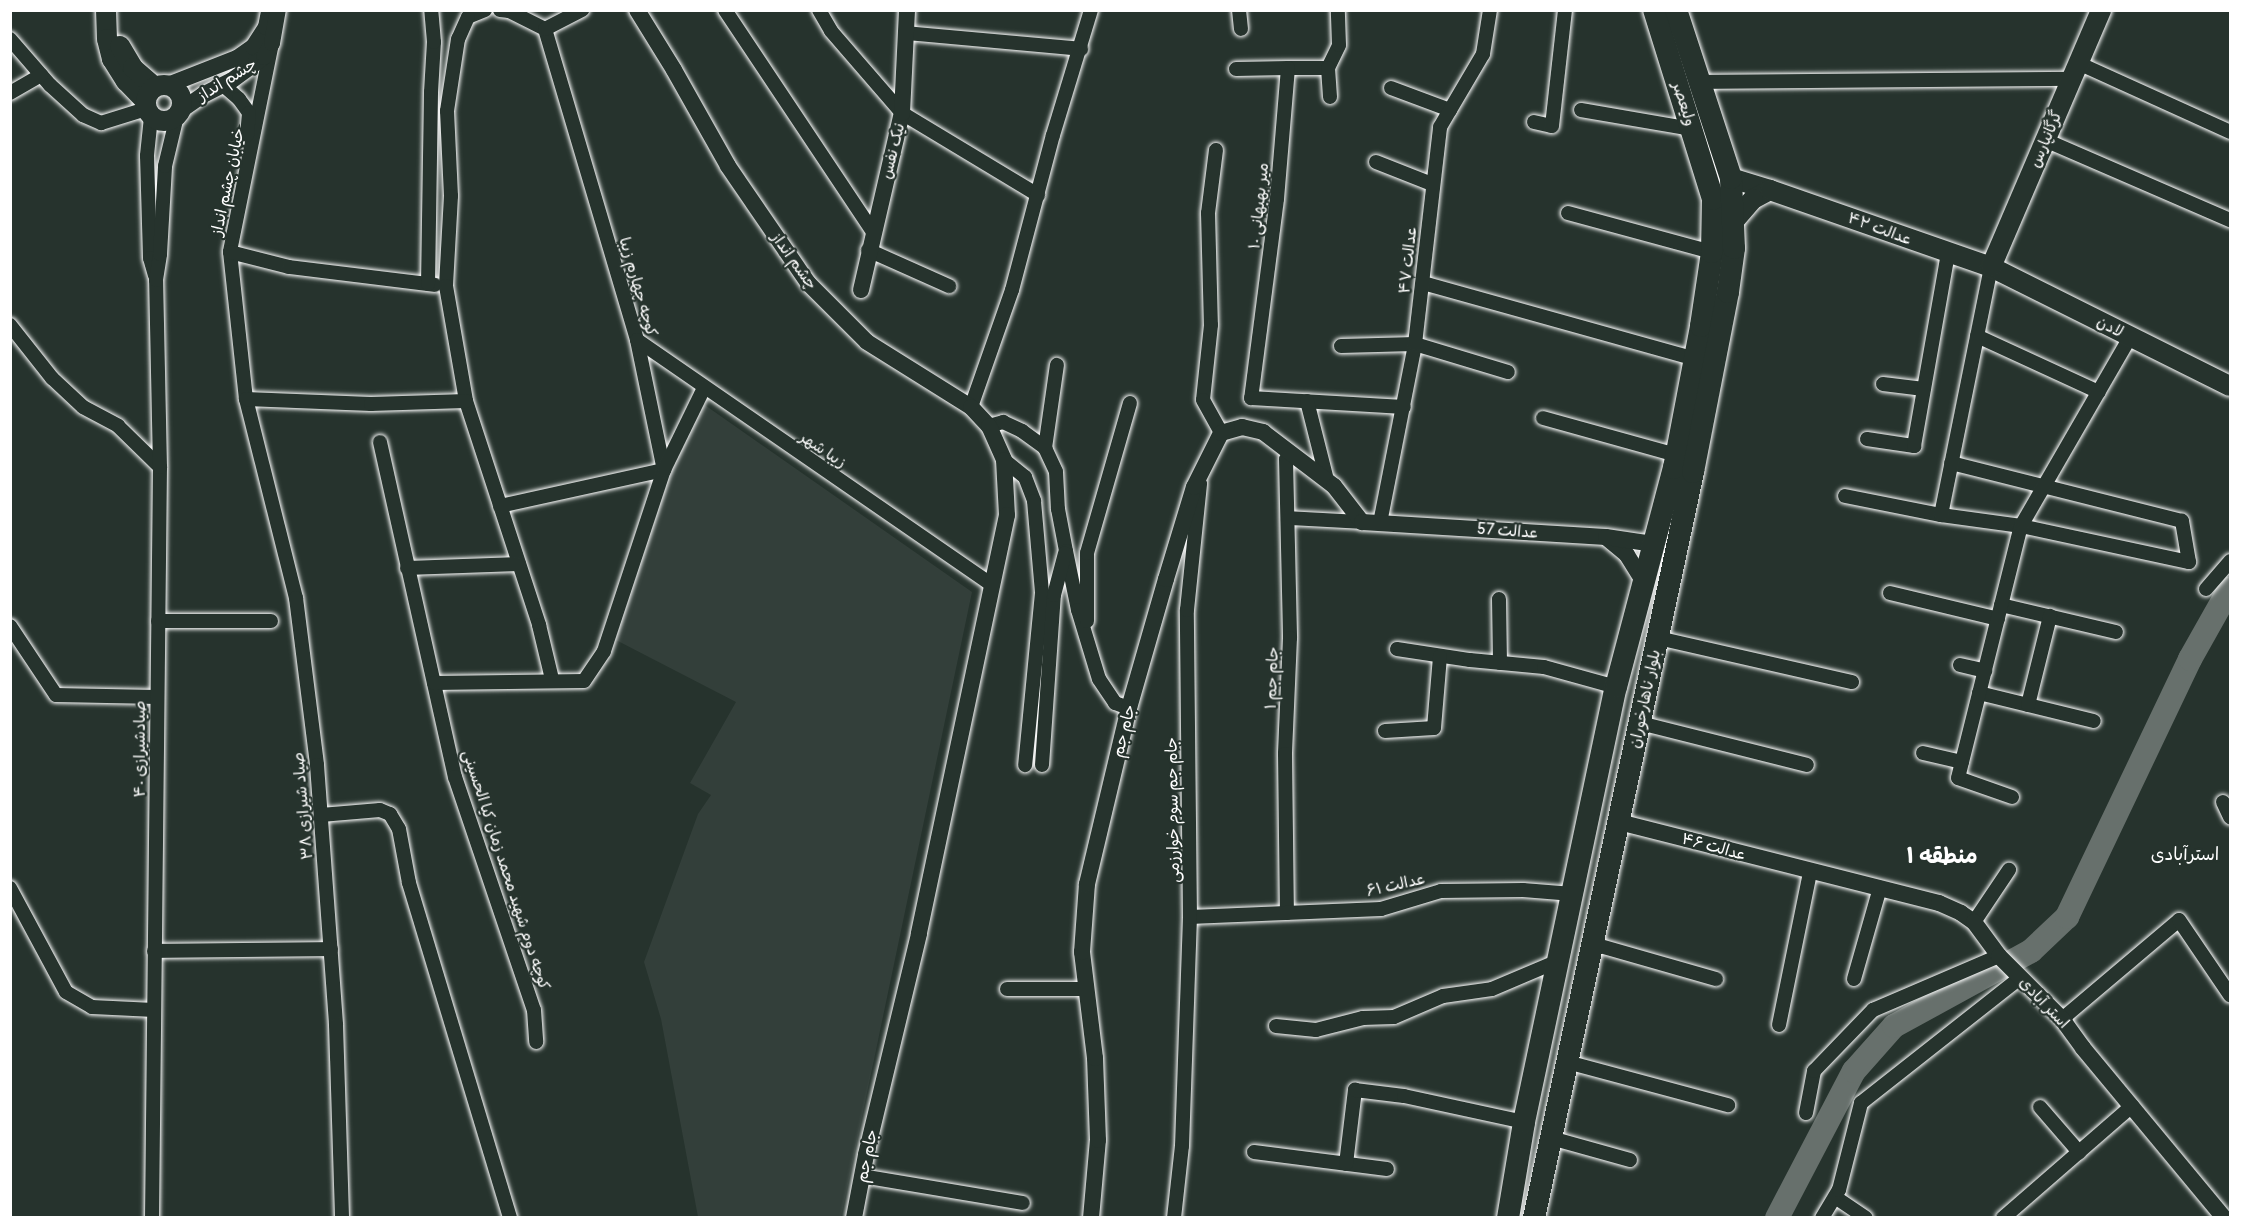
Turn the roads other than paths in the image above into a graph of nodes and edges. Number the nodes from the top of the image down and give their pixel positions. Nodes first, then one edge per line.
1 (108, 10) edge
2 (269, 10) edge
3 (278, 10) edge
4 (431, 10) edge
5 (485, 10) edge
6 (500, 10) edge
7 (582, 10) edge
8 (637, 10) edge
9 (725, 10) edge
10 (819, 10) edge
11 (907, 10) edge
12 (1091, 10) edge
13 (1239, 10) edge
14 (1338, 10) edge
15 (1490, 10) edge
16 (1565, 10) edge
17 (1654, 10) edge
18 (1676, 10) edge
19 (2101, 10) edge
20 (545, 29) junction
21 (1240, 29) dead end
22 (906, 33) junction
23 (10, 39) edge
24 (272, 43) junction
25 (1081, 49) junction
26 (1288, 68) junction
27 (1328, 68) junction
28 (1236, 69) dead end
29 (2075, 71) junction
30 (41, 75) junction
31 (1700, 82) junction
32 (223, 85) junction
33 (1391, 88) dead end
34 (10, 93) edge
35 (1330, 97) dead end
36 (153, 100) junction
37 (1450, 110) junction
38 (1581, 110) dead end
39 (179, 113) junction
40 (902, 113) junction
41 (1533, 122) dead end
42 (1692, 129) junction
43 (2230, 132) edge
44 (2045, 140) junction
45 (1216, 150) dead end
46 (1376, 162) dead end
47 (245, 177) junction
48 (1731, 178) junction
49 (1432, 184) junction
50 (1770, 190) junction
51 (1038, 195) junction
52 (1713, 199) joint
53 (1568, 213) dead end
54 (2230, 220) edge
55 (1733, 222) junction
56 (873, 232) junction
57 (868, 250) junction
58 (230, 252) junction
59 (1712, 252) junction
60 (1948, 253) junction
61 (1991, 267) junction
62 (156, 280) junction
63 (1423, 283) junction
64 (428, 285) junction
65 (446, 286) junction
66 (949, 286) dead end
67 (861, 290) dead end
68 (10, 325) edge
69 (1977, 336) junction
70 (2130, 337) junction
71 (637, 340) junction
72 (1415, 344) junction
73 (1341, 346) dead end
74 (1695, 359) junction
75 (1057, 365) dead end
76 (1509, 372) dead end
77 (1883, 384) dead end
78 (2230, 386) edge
79 (704, 388) junction
80 (1924, 389) junction
81 (2099, 392) junction
82 (246, 399) junction
83 (466, 401) junction
84 (1307, 401) junction
85 (1130, 404) dead end
86 (971, 407) junction
87 (1404, 407) junction
88 (1543, 418) dead end
89 (989, 426) junction
90 (1221, 434) junction
91 (1867, 439) dead end
92 (380, 442) dead end
93 (1045, 448) junction
94 (1676, 455) junction
95 (1286, 459) dead end
96 (1004, 460) junction
97 (1951, 463) junction
98 (160, 467) junction
99 (664, 470) junction
100 (1201, 473) junction
101 (1327, 480) junction
102 (2044, 486) junction
103 (1845, 496) dead end
104 (500, 506) junction
105 (1941, 515) junction
106 (1288, 518) junction
107 (1362, 522) junction
108 (1380, 523) junction
109 (2021, 526) junction
110 (1606, 537) junction
111 (1654, 544) junction
112 (1677, 549) junction
113 (1066, 551) junction
114 (2230, 561) edge
115 (519, 564) junction
116 (407, 568) junction
117 (1644, 582) junction
118 (992, 585) junction
119 (2206, 589) dead end
120 (1890, 593) dead end
121 (1499, 599) dead end
122 (2001, 605) junction
123 (2050, 616) junction
124 (1998, 619) junction
125 (158, 621) junction
126 (271, 621) dead end
127 (10, 626) edge
128 (2116, 632) dead end
129 (1086, 638) junction
130 (1658, 638) junction
131 (1397, 649) dead end
132 (1440, 656) junction
133 (1500, 663) junction
134 (1960, 665) dead end
135 (1985, 671) junction
136 (552, 679) junction
137 (1852, 682) dead end
138 (434, 683) junction
139 (1616, 687) junction
140 (1979, 693) junction
141 (157, 697) junction
142 (2028, 705) junction
143 (1129, 708) junction
144 (2094, 721) dead end
145 (1640, 723) junction
146 (1385, 731) dead end
147 (1923, 753) dead end
148 (1962, 762) junction
149 (1025, 765) dead end
150 (1042, 765) dead end
151 (1807, 765) dead end
152 (2012, 797) dead end
153 (2223, 802) dead end
154 (321, 815) junction
155 (2230, 817) edge
156 (1619, 822) junction
157 (2009, 870) dead end
158 (1810, 872) junction
159 (10, 888) edge
160 (1880, 888) junction
161 (1573, 894) junction
162 (1287, 913) junction
163 (1190, 917) junction
164 (1974, 922) junction
165 (1593, 944) junction
166 (331, 949) junction
167 (154, 951) junction
168 (1999, 956) junction
169 (1558, 961) junction
170 (2020, 978) junction
171 (1716, 979) dead end
172 (1854, 979) dead end
173 (1087, 988) junction
174 (1006, 989) dead end
175 (2230, 995) edge
176 (154, 1010) junction
177 (2062, 1019) junction
178 (1779, 1025) dead end
179 (1276, 1026) dead end
180 (536, 1042) dead end
181 (1567, 1062) junction
182 (1728, 1105) dead end
183 (2040, 1107) dead end
184 (2132, 1107) junction
185 (1806, 1113) dead end
186 (1524, 1122) junction
187 (1551, 1138) junction
188 (1254, 1152) dead end
189 (2079, 1152) junction
190 (1630, 1160) dead end
191 (1346, 1164) junction
192 (1387, 1169) dead end
193 (862, 1176) junction
194 (1835, 1197) junction
195 (1023, 1203) dead end
196 (2007, 1216) edge
197 (152, 1218) edge
198 (342, 1218) edge
199 (510, 1218) edge
200 (854, 1218) edge
201 (1091, 1218) edge
202 (1174, 1218) edge
203 (1508, 1218) edge
204 (1534, 1218) edge
205 (1822, 1218) edge
206 (1866, 1218) edge
207 (2224, 1218) edge

1 - 36 main road
2 - 36 street, چشم انداز
3 - 24 street, چشم انداز
4 - 64 street
5 - 65 street
6 - 20 street
7 - 20 street
8 - 86 street, چشم انداز
9 - 56 street
10 - 40 street
11 - 22 street, نیک نفس
12 - 25 street
13 - 21 street
14 - 27 street
15 - 37 street, عدالت ۴۷
16 - 41 street
17 - 42 main road, ولیعصر
18 - 31 main road, ولیعصر
19 - 29 main road, گرگانپارس
20 - 71 street, کوچه چهارم زیبا
22 - 25 street
22 - 40 street, نیک نفس
23 - 30 street
24 - 32 street, چشم انداز
24 - 47 street, خیابان چشم انداز
25 - 51 street
26 - 27 street
26 - 28 street
26 - 84 street, ۱۰ میر بهبهانی
27 - 35 street
29 - 31 street
29 - 43 street
29 - 44 main road, گرگانپارس
30 - 34 street
30 - 36 street
31 - 48 main road, ولیعصر
32 - 39 street, چشم انداز
32 - 47 street
33 - 37 street
36 - 39 main road
36 - 39 main road
36 - 62 street, ۴۰ صیادشیرازی
37 - 49 street, عدالت ۴۷
38 - 42 street
39 - 62 street, ۴۰ صیادشیرازی
40 - 51 street
40 - 56 street, نیک نفس
42 - 52 main road, ولیعصر
44 - 54 street
44 - 61 main road, گرگانپارس
45 - 90 street
46 - 49 street
47 - 58 street, خیابان چشم انداز
48 - 50 main road, عدالت ۴۲
48 - 55 main road, بلوار ناهارخوران
49 - 63 street, عدالت ۴۷
50 - 55 main road
50 - 60 main road, عدالت ۴۲
51 - 86 street
52 - 59 main road, بلوار ناهارخوران
53 - 59 street
55 - 112 main road, بلوار ناهارخوران
56 - 57 street, نیک نفس
57 - 66 street
57 - 67 street, نیک نفس
58 - 64 street
58 - 82 street, خیابان چشم انداز
59 - 74 main road, بلوار ناهارخوران
60 - 61 main road, عدالت ۴۲
60 - 80 street
61 - 69 street
61 - 70 main road, لادن
62 - 98 street, ۴۰ صیادشیرازی
63 - 72 street, عدالت ۴۷
63 - 74 street
64 - 65 street
65 - 83 street
68 - 98 street
69 - 81 street
69 - 97 street
70 - 78 main road, لادن
70 - 81 street
71 - 79 street, زیبا شهر
71 - 99 street, کوچه چهارم زیبا
72 - 73 street
72 - 76 street
72 - 87 street, عدالت ۴۷
74 - 94 main road, بلوار ناهارخوران
75 - 93 street
77 - 80 street
79 - 99 street
79 - 118 street, زیبا شهر
80 - 91 street
81 - 102 street
82 - 83 street
82 - 154 street, صیاد شیرازی ۳۸
83 - 104 street
84 - 87 street
84 - 101 street
85 - 129 street
86 - 89 street, چشم انداز
87 - 108 street, عدالت ۴۷
88 - 94 street
89 - 93 street
89 - 96 street, چشم انداز
90 - 100 street, جام جم
90 - 101 street
92 - 116 street, کوچه دوم شهید محمد زمان کیا الحسینی
93 - 113 street
94 - 111 main road, بلوار ناهارخوران
95 - 106 street, ۱ جام جم
96 - 118 street, جام جم
96 - 149 street
97 - 102 street
97 - 105 street
98 - 125 street, ۴۰ صیادشیرازی
99 - 104 street
99 - 136 street
100 - 143 street, جام جم
100 - 163 street, جام جم سوم خوارزمی
101 - 107 street
102 - 109 street
102 - 109 street
103 - 105 street
104 - 115 street
105 - 109 street
106 - 107 street
106 - 162 street, ۱ جام جم
107 - 108 street, عدالت 57
108 - 110 street, عدالت 57
109 - 122 street
110 - 111 street, عدالت 57
110 - 117 street
111 - 112 main road
111 - 117 main road, بلوار ناهارخوران
112 - 130 main road, بلوار ناهارخوران
113 - 129 street
113 - 150 street
114 - 119 street
115 - 116 street
115 - 136 street
116 - 138 street, کوچه دوم شهید محمد زمان کیا الحسینی
117 - 139 main road, بلوار ناهارخوران
118 - 193 street, جام جم
120 - 124 street
121 - 133 street
122 - 123 street
122 - 124 street
123 - 128 street
123 - 142 street
124 - 135 street
125 - 126 street
125 - 141 street, ۴۰ صیادشیرازی
127 - 141 street
129 - 143 street
130 - 137 street
130 - 145 main road, بلوار ناهارخوران
131 - 132 street
132 - 133 street
132 - 146 street
133 - 139 street
134 - 135 street
135 - 140 street
136 - 138 street
138 - 180 street, کوچه دوم شهید محمد زمان کیا الحسینی
139 - 161 main road, بلوار ناهارخوران
140 - 142 street
140 - 148 street
141 - 167 street, ۴۰ صیادشیرازی
142 - 144 street
143 - 173 street, جام جم
145 - 151 street
145 - 156 main road, بلوار ناهارخوران
147 - 148 street
148 - 152 street
153 - 155 street
154 - 166 street, صیاد شیرازی ۳۸
154 - 199 street
156 - 158 street, ۴۶ عدالت
156 - 165 main road, بلوار ناهارخوران
157 - 164 street
158 - 160 street, استر آبادی
158 - 178 street
159 - 176 street
160 - 164 street, استر آبادی
160 - 172 street
161 - 162 street, عدالت ۶۱
161 - 169 main road, بلوار ناهارخوران
162 - 163 street, عدالت ۶۱
163 - 202 street, جام جم سوم خوارزمی
164 - 168 street, استر آبادی
165 - 171 street
165 - 181 main road, بلوار ناهارخوران
166 - 167 street
166 - 198 street, صیاد شیرازی ۳۸
167 - 176 street, ۴۰ صیادشیرازی
168 - 170 street, استر آبادی
168 - 185 street
169 - 179 street
169 - 186 main road, بلوار ناهارخوران
170 - 177 street, استر آبادی
170 - 194 street
173 - 174 street
173 - 201 street, جام جم
175 - 177 street
176 - 197 street, ۴۰ صیادشیرازی
177 - 184 street, استر آبادی
181 - 182 street
181 - 187 main road, بلوار ناهارخوران
183 - 189 street
184 - 189 street
184 - 207 street, استر آبادی
186 - 191 street
186 - 203 main road, بلوار ناهارخوران
187 - 190 street
187 - 204 main road, بلوار ناهارخوران
188 - 191 street
189 - 196 street
191 - 192 street
193 - 195 street
193 - 200 street, جام جم
194 - 205 street
194 - 206 street

